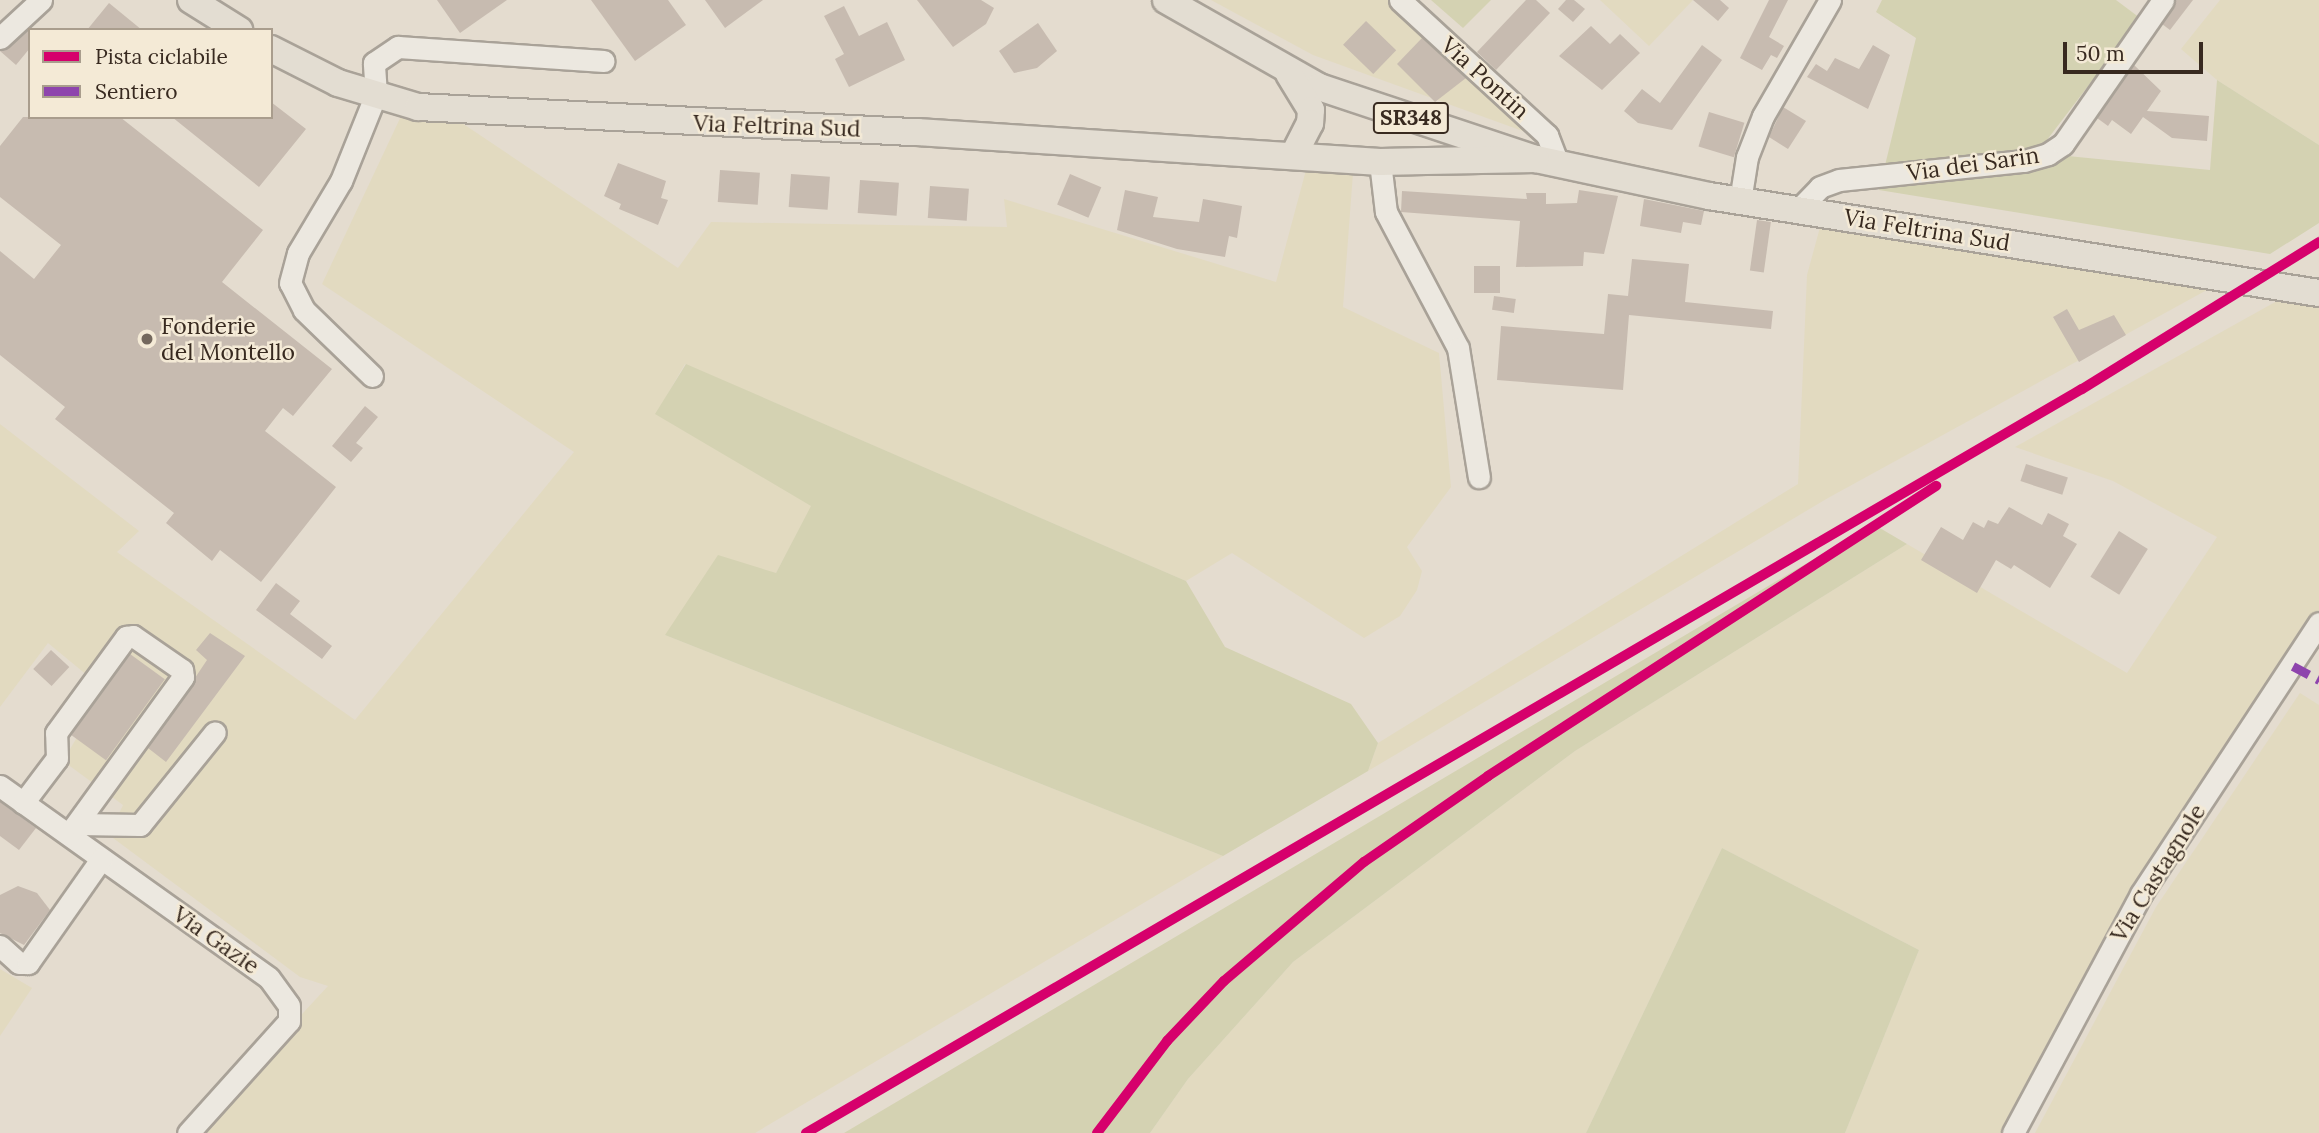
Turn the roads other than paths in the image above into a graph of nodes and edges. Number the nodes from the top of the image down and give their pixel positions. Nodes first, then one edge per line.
1 (41, 0) edge
2 (191, 0) edge
3 (1166, 0) edge
4 (1400, 0) edge
5 (1830, 0) edge
6 (2163, 0) edge
7 (236, 28) edge
8 (0, 38) edge
9 (273, 50) edge
10 (604, 61) dead end
11 (1289, 74) junction
12 (376, 94) junction
13 (1293, 156) junction
14 (1547, 161) junction
15 (1380, 162) junction
16 (1740, 201) junction
17 (1799, 209) junction
18 (2306, 291) edge
19 (372, 376) dead end
20 (1479, 477) dead end
21 (2319, 622) edge
22 (215, 732) dead end
23 (0, 786) edge
24 (23, 803) junction
25 (74, 829) junction
26 (101, 859) junction
27 (0, 946) edge
28 (188, 1133) edge
29 (2013, 1133) edge

1 - 8 street
2 - 7 main road
3 - 11 main road, SR348
4 - 14 street, Via Pontin
5 - 16 street
6 - 17 street, Via dei Sarin
9 - 12 main road, Via Feltrina Sud
10 - 12 street
11 - 13 main road
11 - 14 main road, SR348
12 - 13 main road, Via Feltrina Sud
12 - 19 street
13 - 15 main road, Via Feltrina Sud
14 - 15 main road, Via Feltrina Sud
14 - 16 main road, Via Feltrina Sud / SR348
15 - 20 street
16 - 17 main road, Via Feltrina Sud
17 - 18 main road, Via Feltrina Sud
21 - 29 street, Via Castagnole
22 - 25 street
23 - 24 street, Via Gazie
24 - 25 street, Via Gazie
24 - 25 street
25 - 26 street, Via Gazie
26 - 27 street
26 - 28 street, Via Gazie

